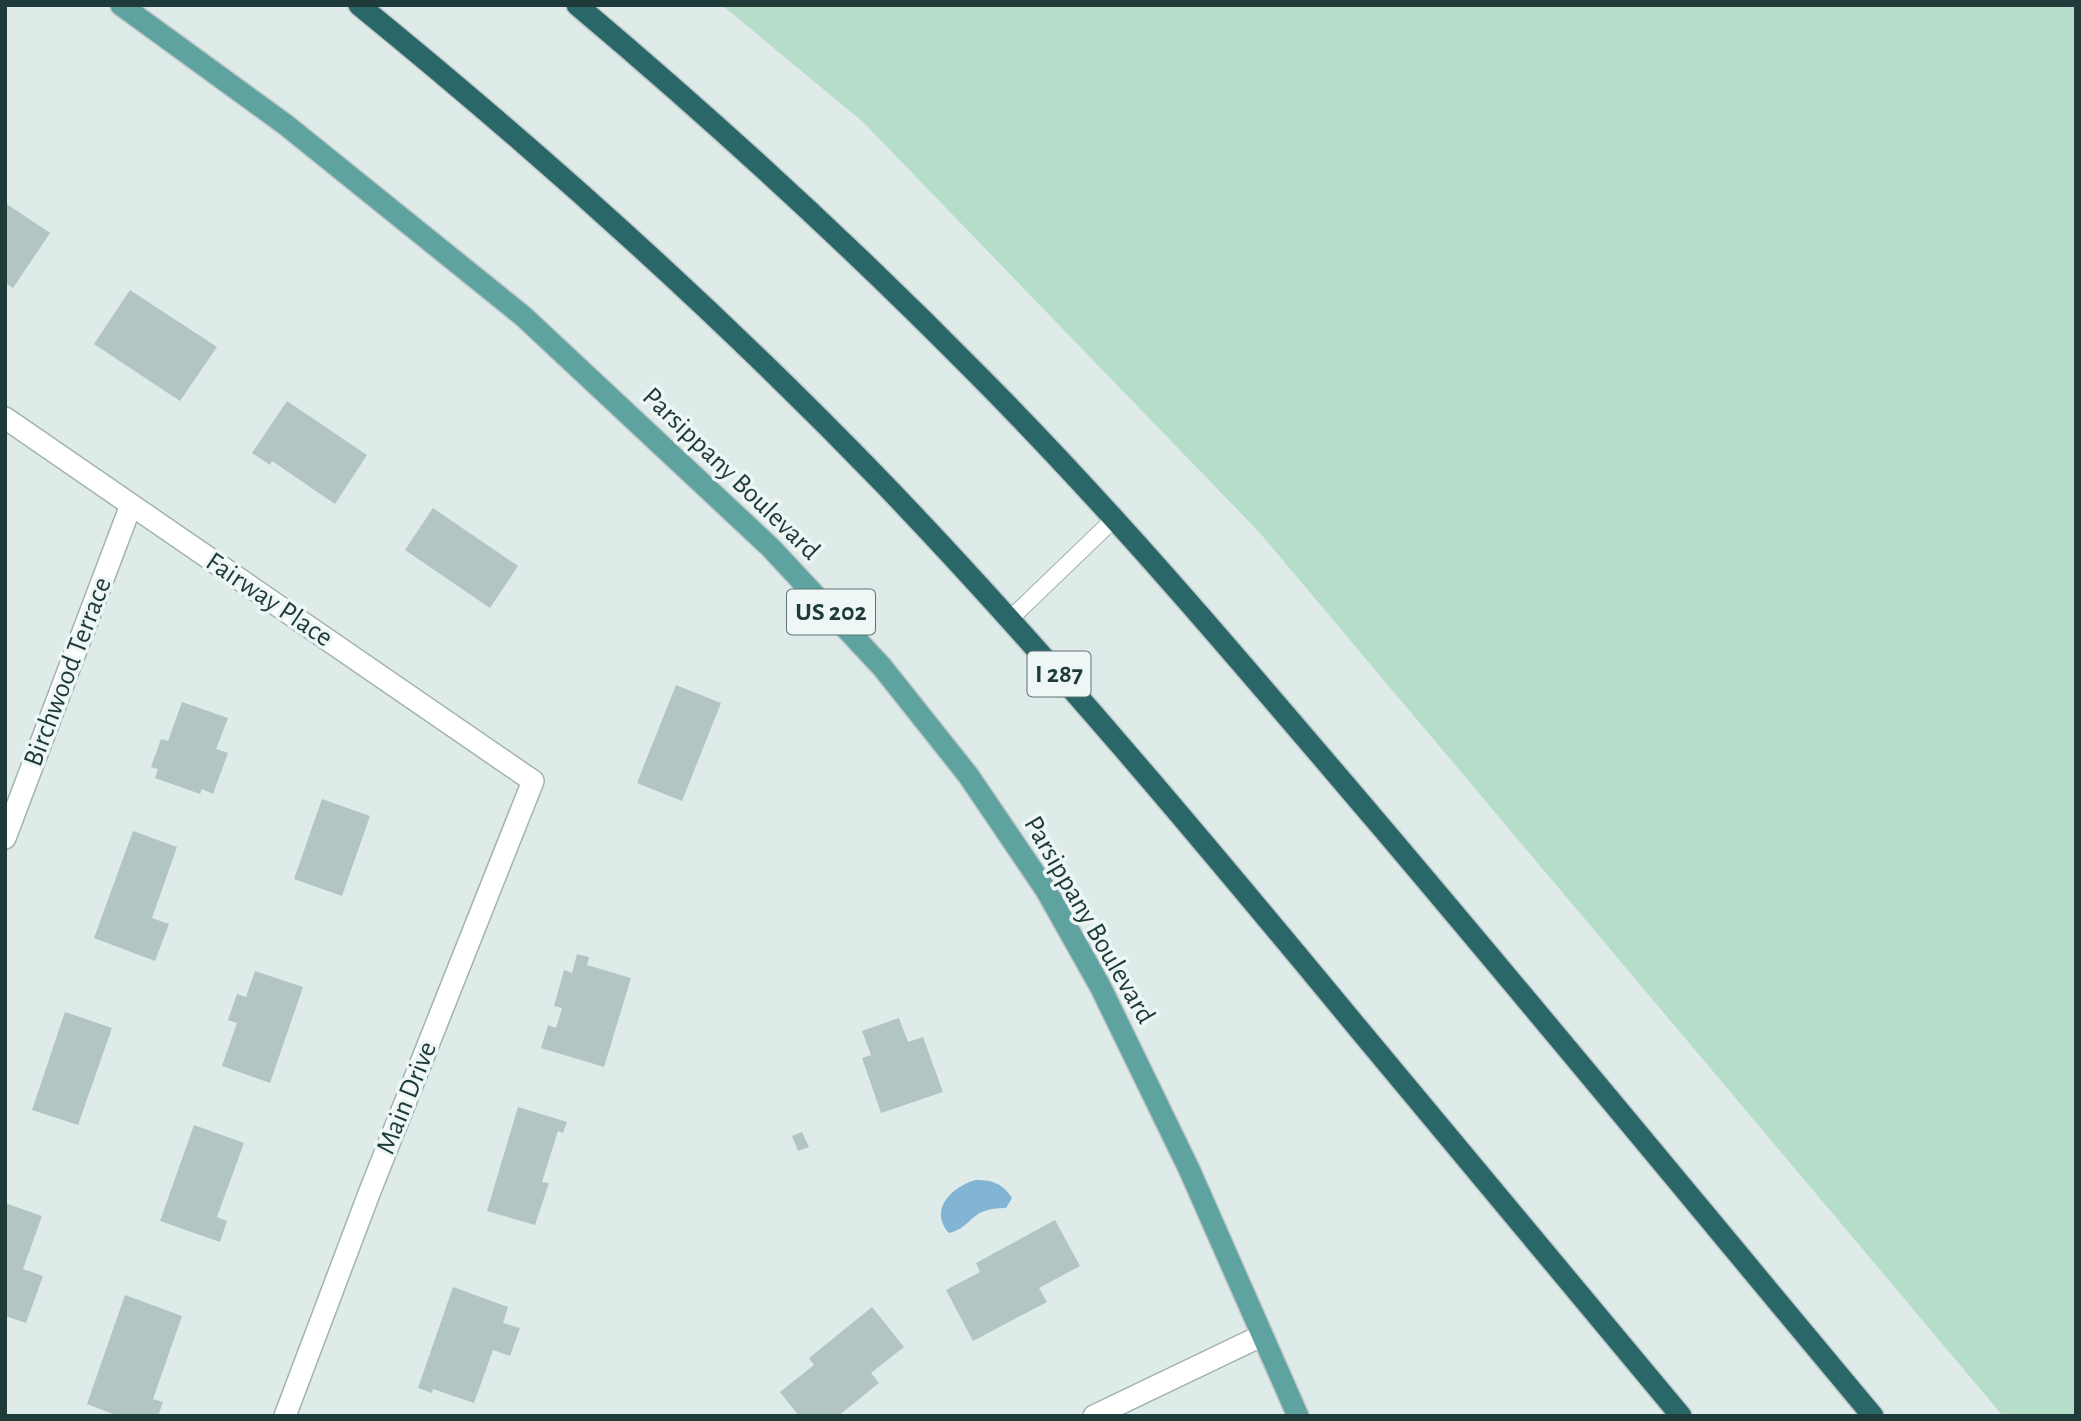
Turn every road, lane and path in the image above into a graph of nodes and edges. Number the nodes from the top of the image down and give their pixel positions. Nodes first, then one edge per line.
1 (121, 5) edge
2 (359, 5) edge
3 (577, 5) edge
4 (5, 418) edge
5 (131, 505) junction
6 (1114, 519) junction
7 (1010, 619) junction
8 (533, 781) joint
9 (5, 838) edge
10 (1261, 1336) junction
11 (285, 1416) edge
12 (1094, 1416) edge
13 (1298, 1416) edge
14 (1681, 1416) edge
15 (1873, 1416) edge

1 - 10 main road, Parsippany Boulevard / US 202
2 - 7 highway, I 287
3 - 6 highway
4 - 5 street, Fairway Place
5 - 8 street, Fairway Place
5 - 9 street, Birchwood Terrace
6 - 7 lane
6 - 15 highway
7 - 14 highway, I 287
8 - 11 street, Main Drive
10 - 12 street
10 - 13 main road, Parsippany Boulevard / US 202

